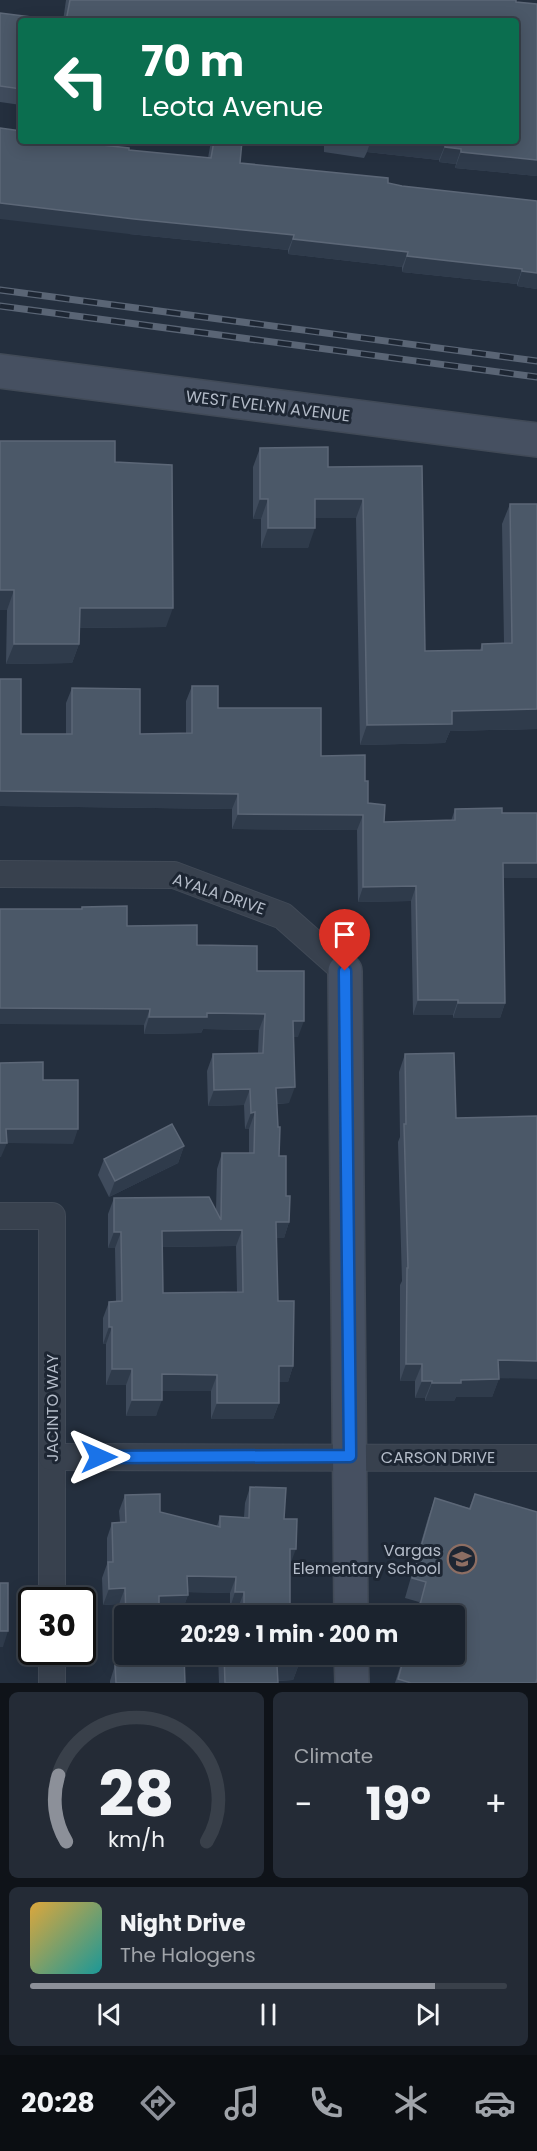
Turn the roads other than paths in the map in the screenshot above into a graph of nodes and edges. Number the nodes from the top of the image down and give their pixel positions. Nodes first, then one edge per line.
1 (0, 371) edge
2 (537, 440) edge
3 (0, 874) edge
4 (345, 971) joint
5 (0, 1216) edge
6 (350, 1456) junction
7 (52, 1458) junction
8 (537, 1458) edge
9 (52, 1587) edge
10 (351, 1605) edge
11 (52, 1665) edge
12 (351, 1665) edge
13 (52, 1683) edge
14 (351, 1683) edge

1 - 2 street, WEST EVELYN AVENUE
3 - 4 street, AYALA DRIVE
4 - 6 street
5 - 7 street, JACINTO WAY
6 - 7 street, CARSON DRIVE
6 - 8 street, CARSON DRIVE
6 - 10 street
7 - 9 street, JACINTO WAY
11 - 13 street
12 - 14 street

